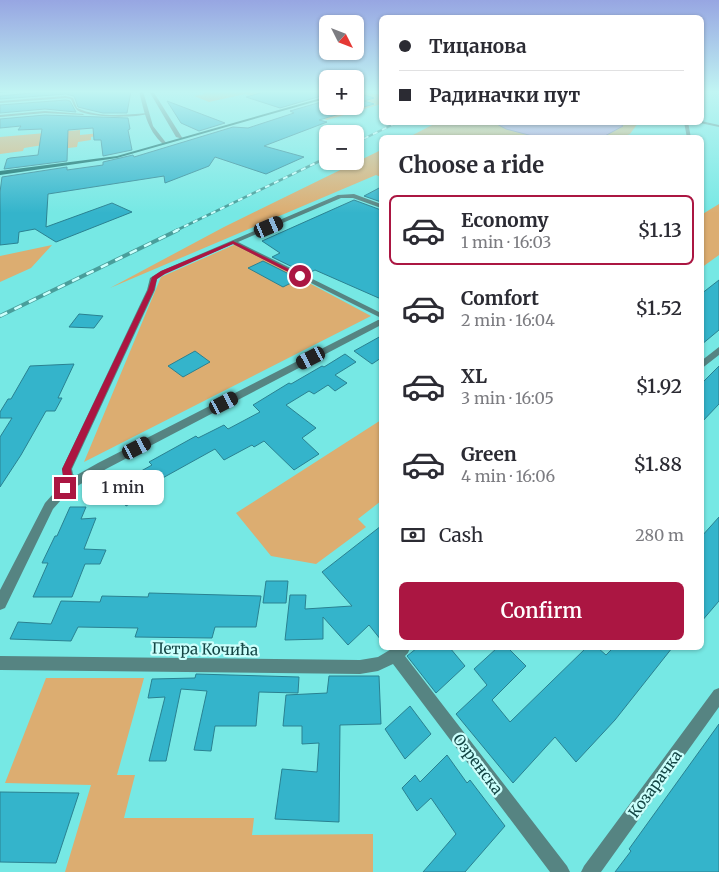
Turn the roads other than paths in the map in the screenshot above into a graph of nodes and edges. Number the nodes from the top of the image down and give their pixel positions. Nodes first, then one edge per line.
1 (155, 132) edge
2 (175, 132) edge
3 (204, 132) edge
4 (181, 138) junction
5 (165, 143) junction
6 (0, 173) edge
7 (379, 205) edge
8 (233, 242) junction
9 (379, 315) edge
10 (379, 323) edge
11 (719, 350) edge
12 (704, 363) edge
13 (74, 482) junction
14 (0, 604) edge
15 (399, 652) edge
16 (0, 663) edge
17 (719, 695) edge
18 (561, 872) edge
19 (590, 872) edge

1 - 5 street
2 - 4 street
3 - 4 street
4 - 5 street
5 - 6 street
7 - 8 street
8 - 9 street
8 - 13 street
10 - 13 street
11 - 12 street
13 - 14 street
15 - 16 street, Петра Кочића
15 - 18 street, Озренска
17 - 19 street, Козарачка

